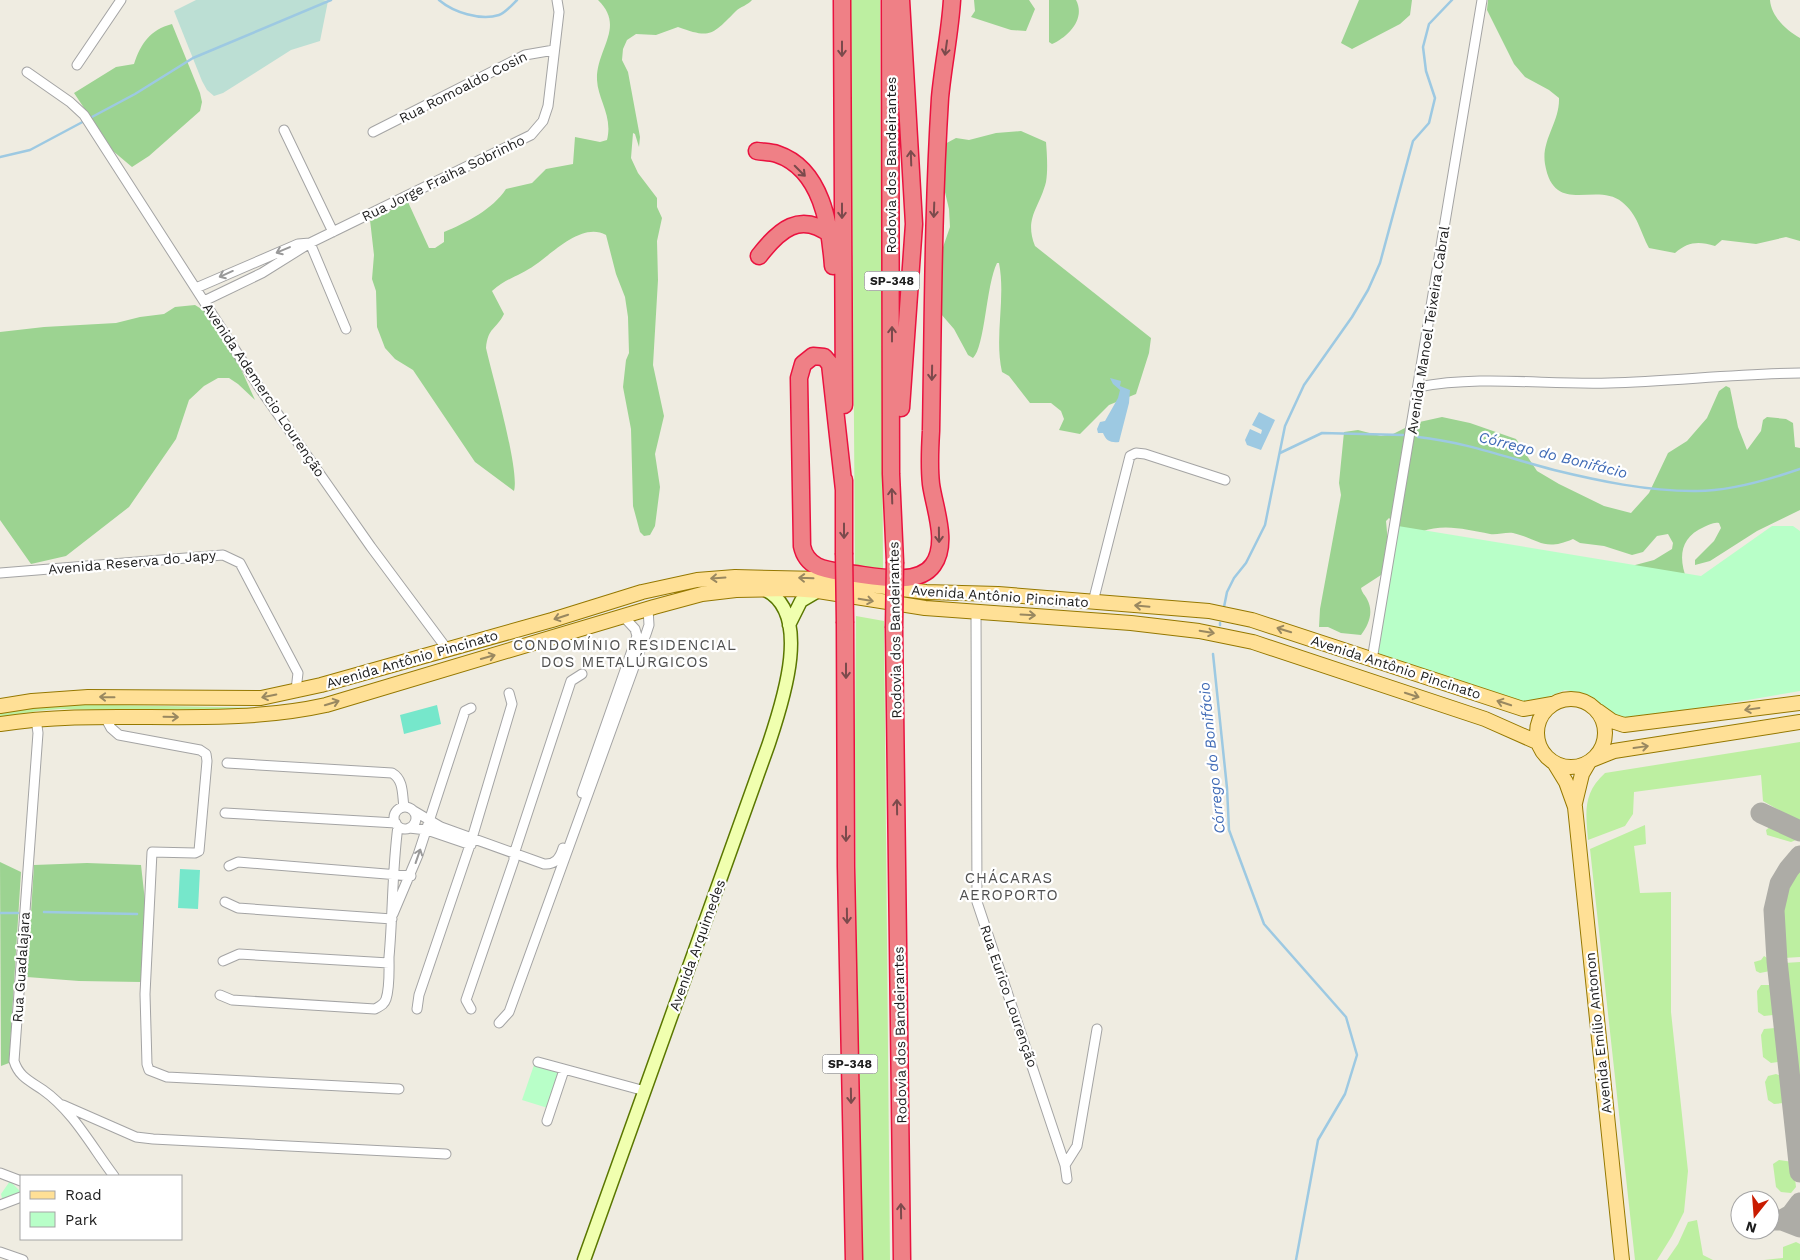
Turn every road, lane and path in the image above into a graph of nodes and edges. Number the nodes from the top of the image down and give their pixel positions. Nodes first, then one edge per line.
1 (121, 0) edge
2 (557, 0) edge
3 (842, 0) edge
4 (890, 0) edge
5 (900, 0) edge
6 (952, 0) edge
7 (1482, 0) edge
8 (554, 50) junction
9 (77, 65) dead end
10 (27, 72) dead end
11 (284, 130) dead end
12 (373, 132) dead end
13 (757, 151) dead end
14 (333, 232) junction
15 (830, 235) junction
16 (310, 244) junction
17 (759, 256) dead end
18 (196, 288) junction
19 (204, 301) junction
20 (346, 329) dead end
21 (844, 337) junction
22 (1800, 373) edge
23 (1418, 386) junction
24 (891, 474) junction
25 (1225, 480) dead end
26 (844, 490) junction
27 (0, 573) edge
28 (762, 588) junction
29 (818, 591) junction
30 (621, 598) junction
31 (1093, 602) junction
32 (648, 609) junction
33 (1192, 610) junction
34 (976, 612) junction
35 (623, 616) junction
36 (1106, 620) junction
37 (1131, 622) junction
38 (789, 625) junction
39 (447, 649) junction
40 (1372, 660) junction
41 (369, 672) junction
42 (582, 674) dead end
43 (1382, 685) junction
44 (296, 690) junction
45 (509, 693) dead end
46 (355, 696) junction
47 (1800, 703) edge
48 (1552, 704) junction
49 (0, 706) edge
50 (471, 708) dead end
51 (1596, 710) junction
52 (290, 713) junction
53 (105, 717) junction
54 (36, 719) junction
55 (1800, 722) edge
56 (0, 724) edge
57 (1537, 742) junction
58 (1592, 760) junction
59 (227, 762) dead end
60 (1555, 764) junction
61 (404, 807) junction
62 (1575, 807) junction
63 (414, 811) junction
64 (225, 813) dead end
65 (428, 818) junction
66 (397, 825) junction
67 (409, 828) junction
68 (426, 830) junction
69 (470, 841) junction
70 (514, 857) junction
71 (229, 866) dead end
72 (392, 873) junction
73 (559, 875) junction
74 (411, 876) junction
75 (225, 902) dead end
76 (393, 916) junction
77 (223, 960) dead end
78 (389, 963) junction
79 (220, 995) dead end
80 (417, 1009) dead end
81 (471, 1009) dead end
82 (499, 1023) dead end
83 (1098, 1030) dead end
84 (538, 1062) dead end
85 (564, 1070) junction
86 (399, 1089) dead end
87 (645, 1091) junction
88 (61, 1104) junction
89 (547, 1121) dead end
90 (446, 1154) dead end
91 (1066, 1165) junction
92 (0, 1175) edge
93 (113, 1175) edge
94 (1067, 1178) dead end
95 (20, 1181) edge
96 (20, 1197) edge
97 (0, 1205) edge
98 (0, 1252) edge
99 (23, 1260) edge
100 (584, 1260) edge
101 (854, 1260) edge
102 (902, 1260) edge
103 (1622, 1260) edge

1 - 9 street
2 - 8 street, Rua Jorge Fraiha Sobrinho
3 -> 21 highway, SP-348
24 -> 4 highway, Rodovia dos Bandeirantes / SP-348
24 -> 5 highway
6 -> 26 highway
7 - 23 street, Avenida Manoel Teixeira Cabral
8 - 12 street, Rua Romoaldo Cosin
8 - 14 street, Rua Jorge Fraiha Sobrinho
10 - 18 street, Avenida Ademercio Lourenção
11 - 14 street
13 -> 15 highway
14 - 16 street, Rua Jorge Fraiha Sobrinho
15 - 17 highway
15 - 21 highway
16 -> 18 street
16 - 19 street
16 - 20 street
18 - 19 street, Avenida Ademercio Lourenção
19 - 39 street, Avenida Ademercio Lourenção
21 - 26 highway, SP-348
22 - 23 street
23 - 40 street, Avenida Manoel Teixeira Cabral
102 -> 24 highway, Rodovia dos Bandeirantes / SP-348, bridge
25 - 31 street
26 -> 101 highway, SP-348, bridge
27 - 44 street, Avenida Reserva do Japy
28 - 29 main road, Avenida Antônio Pincinato
28 - 32 main road, Avenida Antônio Pincinato
28 - 38 main road, Avenida Arquimedes
29 -> 34 main road, Avenida Antônio Pincinato
29 - 38 main road
31 -> 30 main road, Avenida Antônio Pincinato
30 - 32 main road
30 -> 39 main road, Avenida Antônio Pincinato
33 -> 31 main road, Avenida Antônio Pincinato
31 - 36 main road
32 - 35 main road, Avenida Antônio Pincinato
32 - 73 street
33 - 37 main road
40 -> 33 main road, Avenida Antônio Pincinato
34 -> 36 main road, Avenida Antônio Pincinato
34 - 91 street, Rua Eurico Lourenção
46 -> 35 main road, Avenida Antônio Pincinato
35 - 70 street
36 - 37 main road, Avenida Antônio Pincinato
37 -> 43 main road, Avenida Antônio Pincinato
38 - 87 main road, Avenida Arquimedes
39 - 41 main road, Avenida Antônio Pincinato
40 - 43 main road
48 -> 40 main road, Avenida Antônio Pincinato
41 - 44 main road, Avenida Antônio Pincinato
41 - 46 main road
42 - 70 street
43 -> 57 main road, Avenida Antônio Pincinato
44 -> 49 main road, Avenida Antônio Pincinato
44 - 52 main road
45 - 69 street
52 -> 46 main road, Avenida Antônio Pincinato
47 -> 51 main road, Avenida Antônio Pincinato
48 - 51 main road, Avenida Antônio Pincinato
48 - 57 main road
50 - 65 street
51 - 58 main road
53 -> 52 main road, Avenida Antônio Pincinato
53 - 54 main road, Avenida Antônio Pincinato
53 - 86 street
54 - 56 main road, Avenida Antônio Pincinato
54 - 88 street, Rua Guadalajara
58 -> 55 main road
57 - 60 main road, Avenida Antônio Pincinato
58 - 60 main road
58 - 62 main road
59 - 61 street
60 - 62 main road, Avenida Antônio Pincinato
61 - 63 street
61 - 66 street
62 - 103 main road, Avenida Emílio Antonon
63 - 65 street
63 - 67 street
64 - 66 street
65 - 68 street
65 - 69 street
66 - 67 street
66 - 72 street
67 - 68 street
68 - 69 street
74 -> 68 street
69 - 70 street
69 - 80 street
70 - 73 street
70 - 81 street
71 - 72 street
72 - 74 street
72 - 76 street
73 - 82 street
74 - 76 street
75 - 76 street
76 - 78 street
77 - 78 street
78 - 79 street
83 - 91 street
84 - 85 street
85 - 87 street
85 - 89 street
87 - 100 main road, Avenida Arquimedes
88 - 90 street
88 - 93 street, Rua Guadalajara
91 - 94 street, Rua Eurico Lourenção
92 - 95 street
96 - 97 street
98 - 99 street

